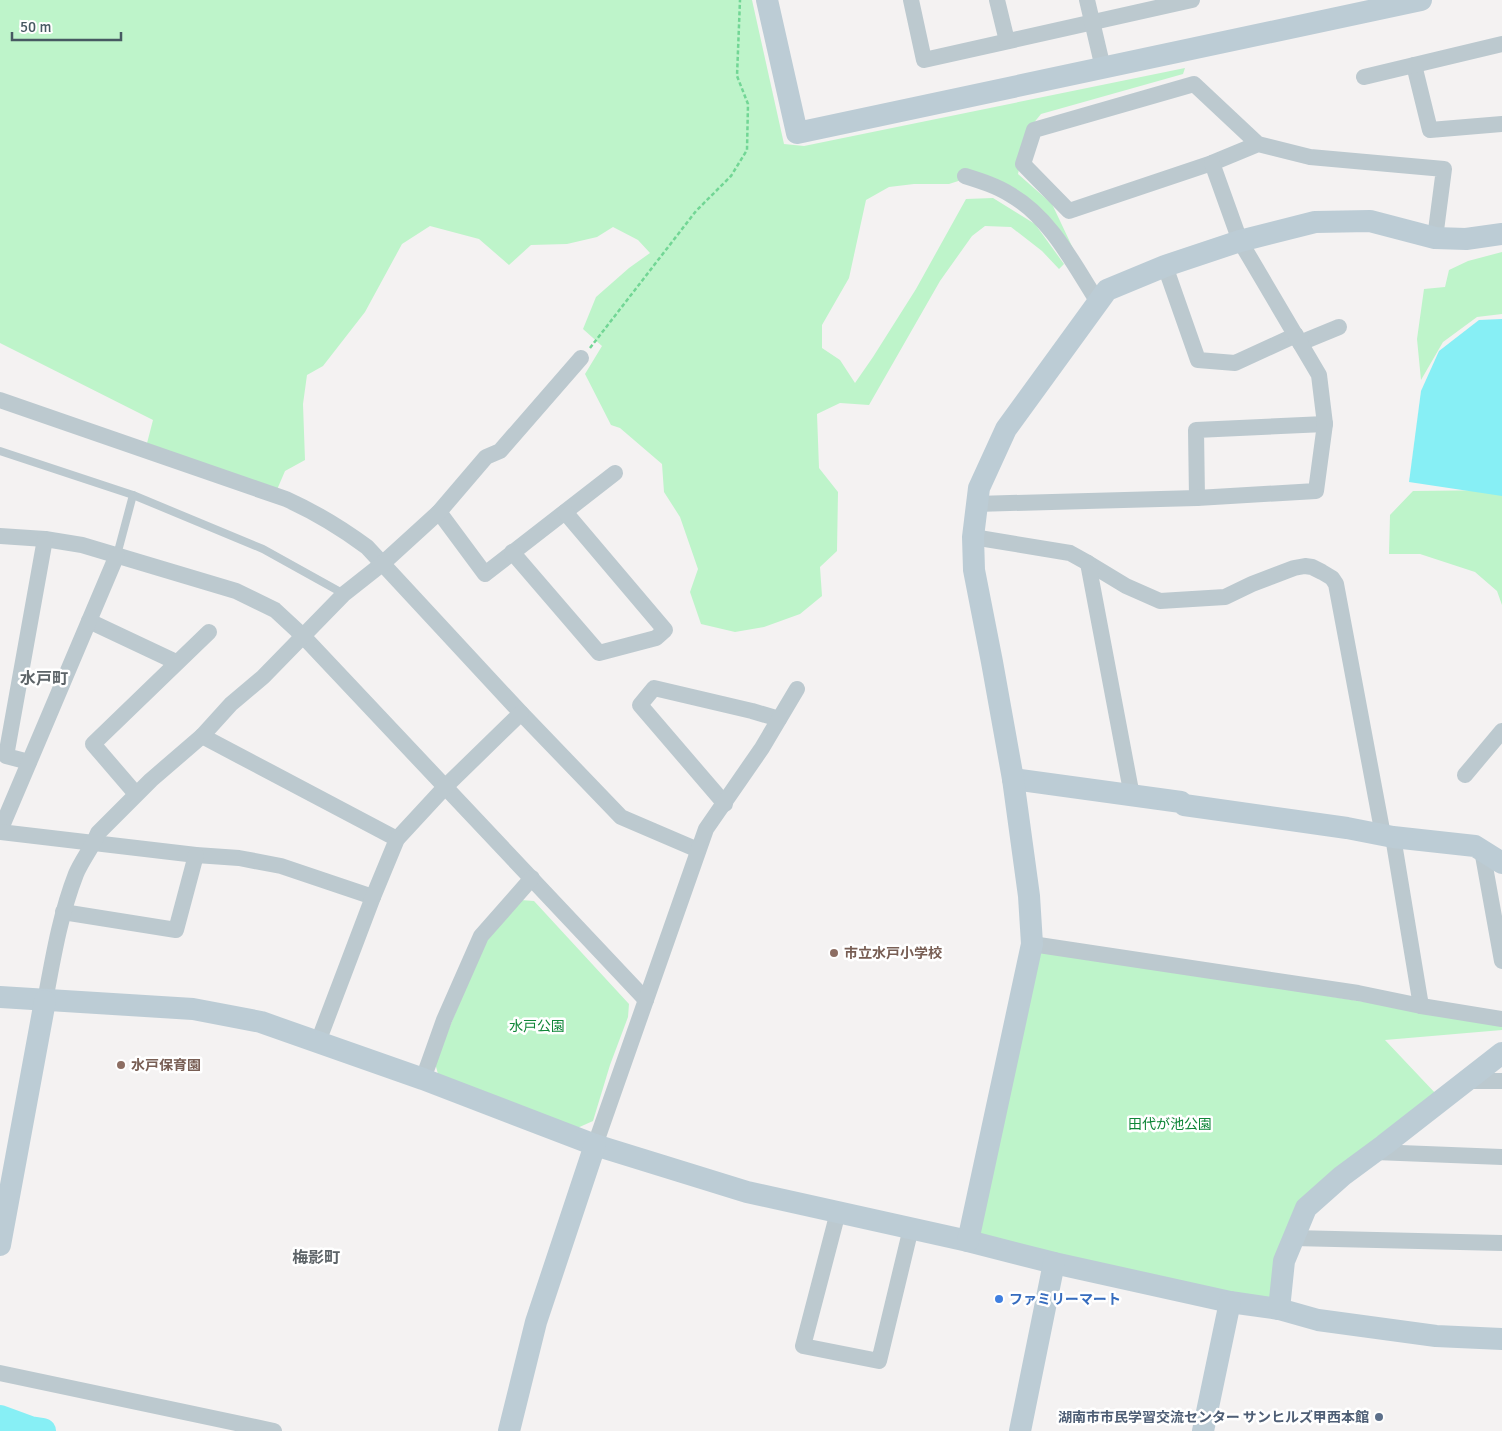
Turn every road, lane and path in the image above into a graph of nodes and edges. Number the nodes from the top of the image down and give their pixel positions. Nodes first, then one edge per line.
1 (740, 0) edge
2 (767, 0) edge
3 (912, 0) edge
4 (997, 0) edge
5 (1087, 0) edge
6 (1421, 0) edge
7 (1182, 1) edge
8 (1092, 23) junction
9 (1007, 41) junction
10 (1502, 44) edge
11 (1414, 65) junction
12 (1103, 68) junction
13 (1364, 76) dead end
14 (1502, 124) edge
15 (1258, 144) junction
16 (1212, 163) junction
17 (965, 176) dead end
18 (1502, 234) edge
19 (1435, 238) junction
20 (1240, 241) junction
21 (1165, 266) junction
22 (1098, 302) junction
23 (1339, 327) dead end
24 (1298, 339) junction
25 (581, 358) joint
26 (0, 400) edge
27 (1325, 424) junction
28 (0, 451) edge
29 (615, 473) dead end
30 (133, 495) junction
31 (1197, 498) junction
32 (976, 504) junction
33 (439, 512) junction
34 (565, 512) junction
35 (0, 536) edge
36 (973, 537) junction
37 (46, 539) junction
38 (512, 552) junction
39 (117, 555) junction
40 (1088, 563) junction
41 (382, 564) junction
42 (344, 594) junction
43 (89, 621) junction
44 (209, 632) dead end
45 (302, 635) junction
46 (176, 662) junction
47 (797, 689) dead end
48 (521, 714) junction
49 (779, 719) junction
50 (202, 736) junction
51 (1499, 740) edge
52 (29, 762) junction
53 (1465, 775) dead end
54 (1012, 779) junction
55 (446, 786) junction
56 (136, 794) junction
57 (1132, 796) junction
58 (725, 804) junction
59 (0, 831) edge
60 (1388, 836) junction
61 (397, 839) junction
62 (94, 843) junction
63 (698, 850) junction
64 (1482, 850) junction
65 (196, 855) junction
66 (1502, 863) edge
67 (532, 878) junction
68 (373, 897) junction
69 (63, 912) junction
70 (1032, 944) junction
71 (1502, 962) edge
72 (0, 997) edge
73 (646, 1000) junction
74 (45, 1001) junction
75 (1421, 1006) junction
76 (1502, 1018) edge
77 (318, 1042) junction
78 (1502, 1053) edge
79 (423, 1079) junction
80 (1468, 1081) junction
81 (1502, 1081) edge
82 (595, 1145) junction
83 (1375, 1152) junction
84 (1502, 1157) edge
85 (4, 1200) edge
86 (838, 1212) junction
87 (911, 1228) junction
88 (1294, 1238) junction
89 (968, 1240) junction
90 (1502, 1243) edge
91 (0, 1245) edge
92 (1054, 1263) junction
93 (1230, 1302) junction
94 (1279, 1309) junction
95 (1502, 1339) edge
96 (0, 1373) edge
97 (274, 1431) edge
98 (509, 1431) edge
99 (1020, 1431) edge
100 (1203, 1431) edge

1 - 25 path
2 - 12 street
3 - 9 street
4 - 9 street
5 - 8 street
6 - 12 street
7 - 8 street
8 - 9 street
8 - 12 street
10 - 11 street
11 - 13 street
11 - 14 street
15 - 16 street
15 - 16 street
15 - 19 street
16 - 20 street
17 - 22 street
18 - 19 street
19 - 20 street
20 - 21 street
20 - 24 street
21 - 22 street
21 - 24 street
22 - 32 street
23 - 24 street
24 - 27 street
25 - 33 street
26 - 41 street
27 - 31 street
27 - 31 street
28 - 30 lane
29 - 34 street
30 - 39 lane
30 - 42 lane
31 - 32 street
32 - 36 street
33 - 38 street
33 - 41 street
34 - 38 street
34 - 38 street
35 - 37 street
36 - 40 street
36 - 54 street
37 - 39 street
37 - 52 street
39 - 43 street
39 - 45 street
40 - 57 street
40 - 60 street
41 - 42 street
41 - 48 street
42 - 45 street
43 - 46 street
43 - 52 street
44 - 46 street
45 - 50 street
45 - 55 street
46 - 56 street
47 - 49 street
48 - 55 street
48 - 63 street
49 - 58 street
49 - 58 street
50 - 56 street
50 - 61 street
51 - 53 street
52 - 59 street
54 - 57 street
54 - 70 street
55 - 61 street
55 - 67 street
56 - 62 street
57 - 60 street
58 - 63 street
59 - 62 street
60 - 64 street
60 - 75 street
61 - 68 street
62 - 65 street
62 - 69 street
63 - 73 street
64 - 66 street
64 - 71 street
65 - 68 street
65 - 69 street
67 - 73 street
67 - 79 street
68 - 77 street
69 - 74 street
70 - 75 street
70 - 89 street
72 - 74 street
73 - 82 street
74 - 77 street
74 - 85 street
75 - 76 street
77 - 79 street
78 - 80 street
79 - 82 street
80 - 81 street
80 - 83 street
82 - 86 street
82 - 98 street
83 - 84 street
83 - 88 street
85 - 91 street
86 - 87 street
86 - 87 street
87 - 89 street
88 - 90 street
88 - 94 street
89 - 92 street
92 - 93 street
92 - 99 street
93 - 94 street
93 - 100 street
94 - 95 street
96 - 97 street

